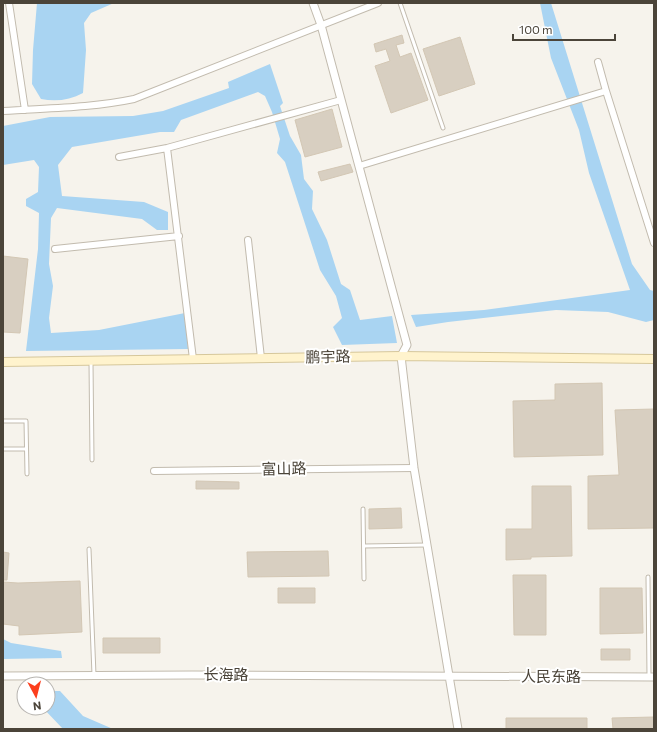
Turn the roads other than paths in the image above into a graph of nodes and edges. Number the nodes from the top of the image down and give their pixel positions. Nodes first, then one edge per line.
1 (9, 3) edge
2 (313, 3) edge
3 (378, 3) edge
4 (400, 3) edge
5 (321, 25) junction
6 (598, 62) dead end
7 (606, 91) junction
8 (341, 100) junction
9 (25, 110) junction
10 (3, 111) edge
11 (443, 128) dead end
12 (167, 148) junction
13 (119, 157) dead end
14 (359, 166) junction
15 (179, 236) junction
16 (248, 240) dead end
17 (654, 243) edge
18 (55, 249) dead end
19 (400, 356) junction
20 (262, 358) junction
21 (193, 359) junction
22 (654, 359) edge
23 (91, 361) junction
24 (3, 362) edge
25 (3, 421) edge
26 (3, 449) edge
27 (26, 449) junction
28 (92, 460) dead end
29 (414, 468) junction
30 (154, 471) dead end
31 (27, 474) dead end
32 (363, 509) dead end
33 (426, 545) junction
34 (364, 546) junction
35 (89, 549) dead end
36 (648, 577) dead end
37 (364, 579) dead end
38 (3, 676) edge
39 (94, 676) junction
40 (448, 676) junction
41 (651, 677) edge
42 (458, 729) edge

1 - 9 street
2 - 5 street
3 - 5 street
4 - 11 lane
5 - 8 street
5 - 9 street
6 - 7 street
7 - 14 street
7 - 17 street
8 - 12 street
8 - 14 street
9 - 10 street
12 - 13 street
12 - 15 street
14 - 19 street
15 - 18 street
15 - 21 street
16 - 20 street
19 - 20 main road, 鹏宇路
19 - 22 main road, 鹏宇路
19 - 29 street
20 - 21 main road, 鹏宇路
21 - 23 main road, 鹏宇路
23 - 24 main road, 鹏宇路
23 - 28 lane
25 - 27 lane
26 - 27 lane
27 - 31 lane
29 - 30 street, 富山路
29 - 33 street
32 - 34 lane
33 - 34 lane
33 - 40 street
34 - 37 lane
35 - 39 lane
36 - 41 lane
38 - 39 street, 长海路
39 - 40 street, 长海路
40 - 41 street, 人民东路
40 - 42 street

